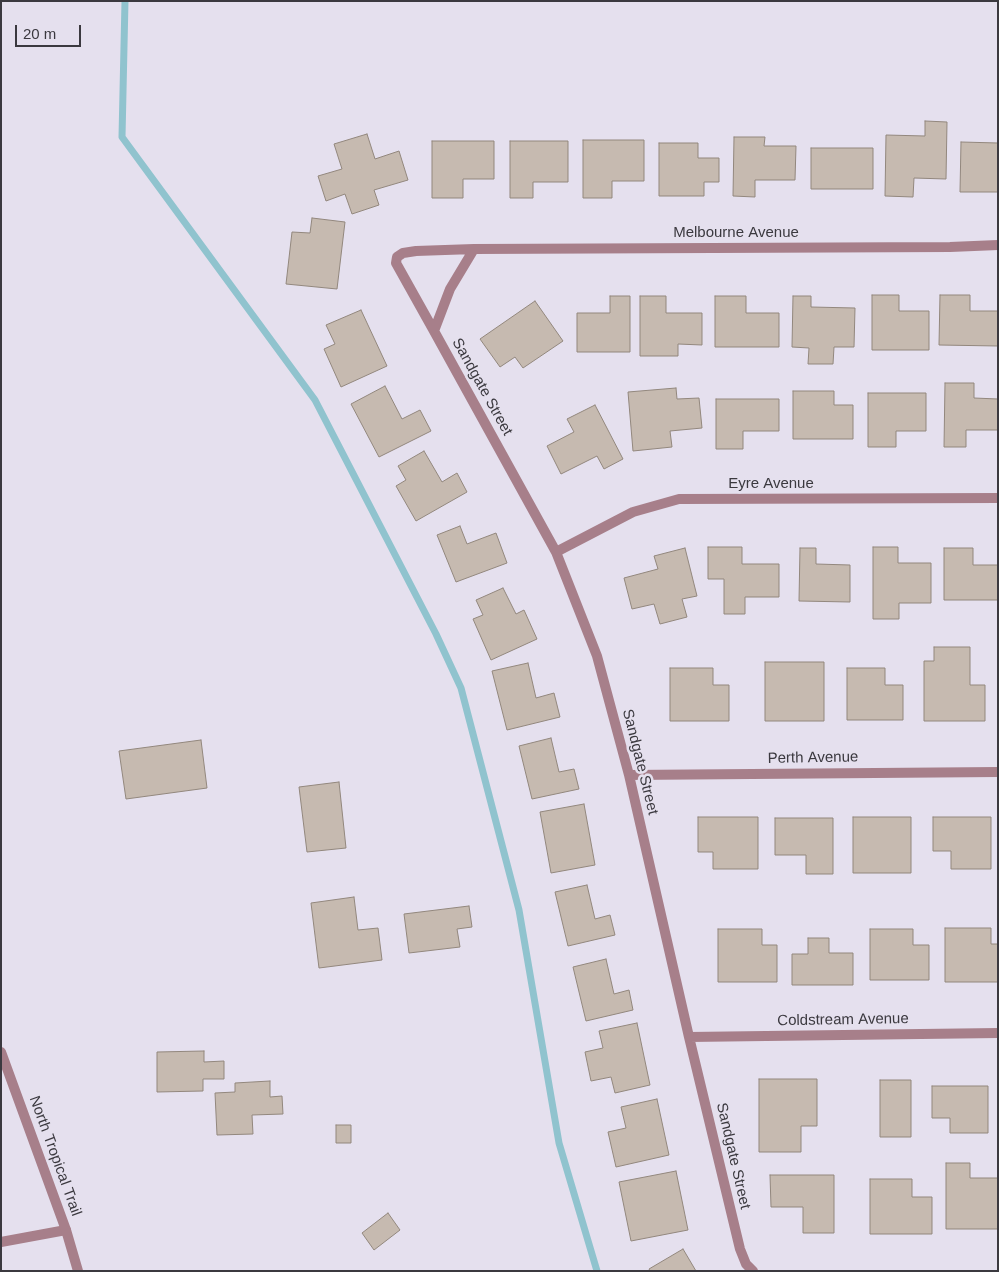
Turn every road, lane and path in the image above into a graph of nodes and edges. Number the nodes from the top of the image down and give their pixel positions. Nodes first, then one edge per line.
1 (998, 245) edge
2 (474, 249) junction
3 (434, 331) junction
4 (998, 498) edge
5 (556, 552) junction
6 (998, 772) edge
7 (629, 775) junction
8 (998, 1033) edge
9 (689, 1037) junction
10 (1, 1052) edge
11 (66, 1230) junction
12 (1, 1242) edge
13 (78, 1271) edge
14 (753, 1271) edge

1 - 2 street, Melbourne Avenue
2 - 3 street, Sandgate Street
2 - 3 street, Melbourne Avenue
3 - 5 street, Sandgate Street
4 - 5 street, Eyre Avenue
5 - 7 street, Sandgate Street
6 - 7 street, Perth Avenue
7 - 9 street, Sandgate Street
8 - 9 street, Coldstream Avenue
9 - 14 street, Sandgate Street
10 - 11 street, North Tropical Trail
11 - 12 street
11 - 13 street, North Tropical Trail

